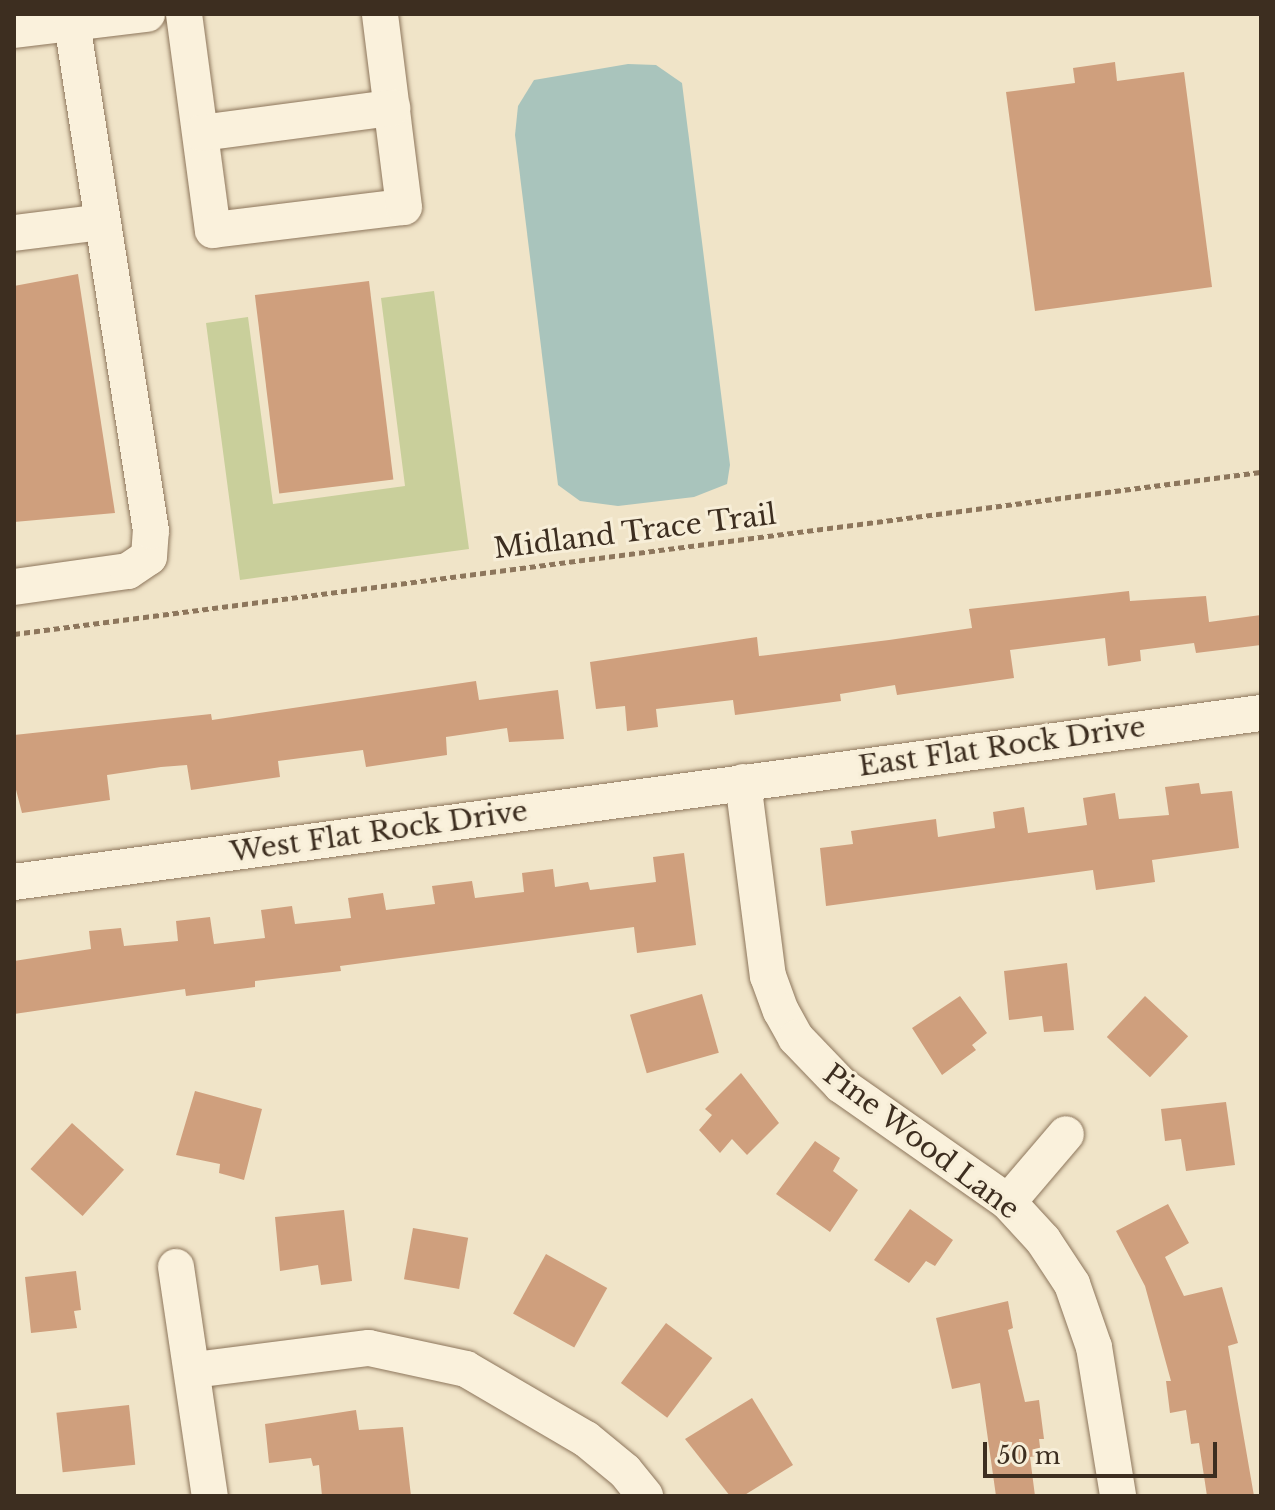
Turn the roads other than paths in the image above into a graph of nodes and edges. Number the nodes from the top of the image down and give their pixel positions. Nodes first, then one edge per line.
1 (147, 14) edge
2 (184, 14) edge
3 (380, 14) edge
4 (72, 23) junction
5 (14, 30) edge
6 (392, 108) junction
7 (201, 133) junction
8 (102, 222) junction
9 (14, 233) edge
10 (14, 587) edge
11 (1261, 713) edge
12 (743, 782) junction
13 (14, 882) edge
14 (1066, 1134) dead end
15 (1008, 1202) junction
16 (176, 1267) dead end
17 (194, 1370) junction
18 (210, 1496) edge
19 (645, 1496) edge
20 (1118, 1496) edge

1 - 4 street
2 - 7 street
3 - 6 street
4 - 5 street
4 - 8 street
6 - 7 street
6 - 7 street
8 - 9 street
8 - 10 street
11 - 12 street, East Flat Rock Drive
12 - 13 street, West Flat Rock Drive
12 - 15 street, Pine Wood Lane
14 - 15 street
15 - 20 street, Pine Wood Lane
16 - 17 street
17 - 18 street
17 - 19 street

